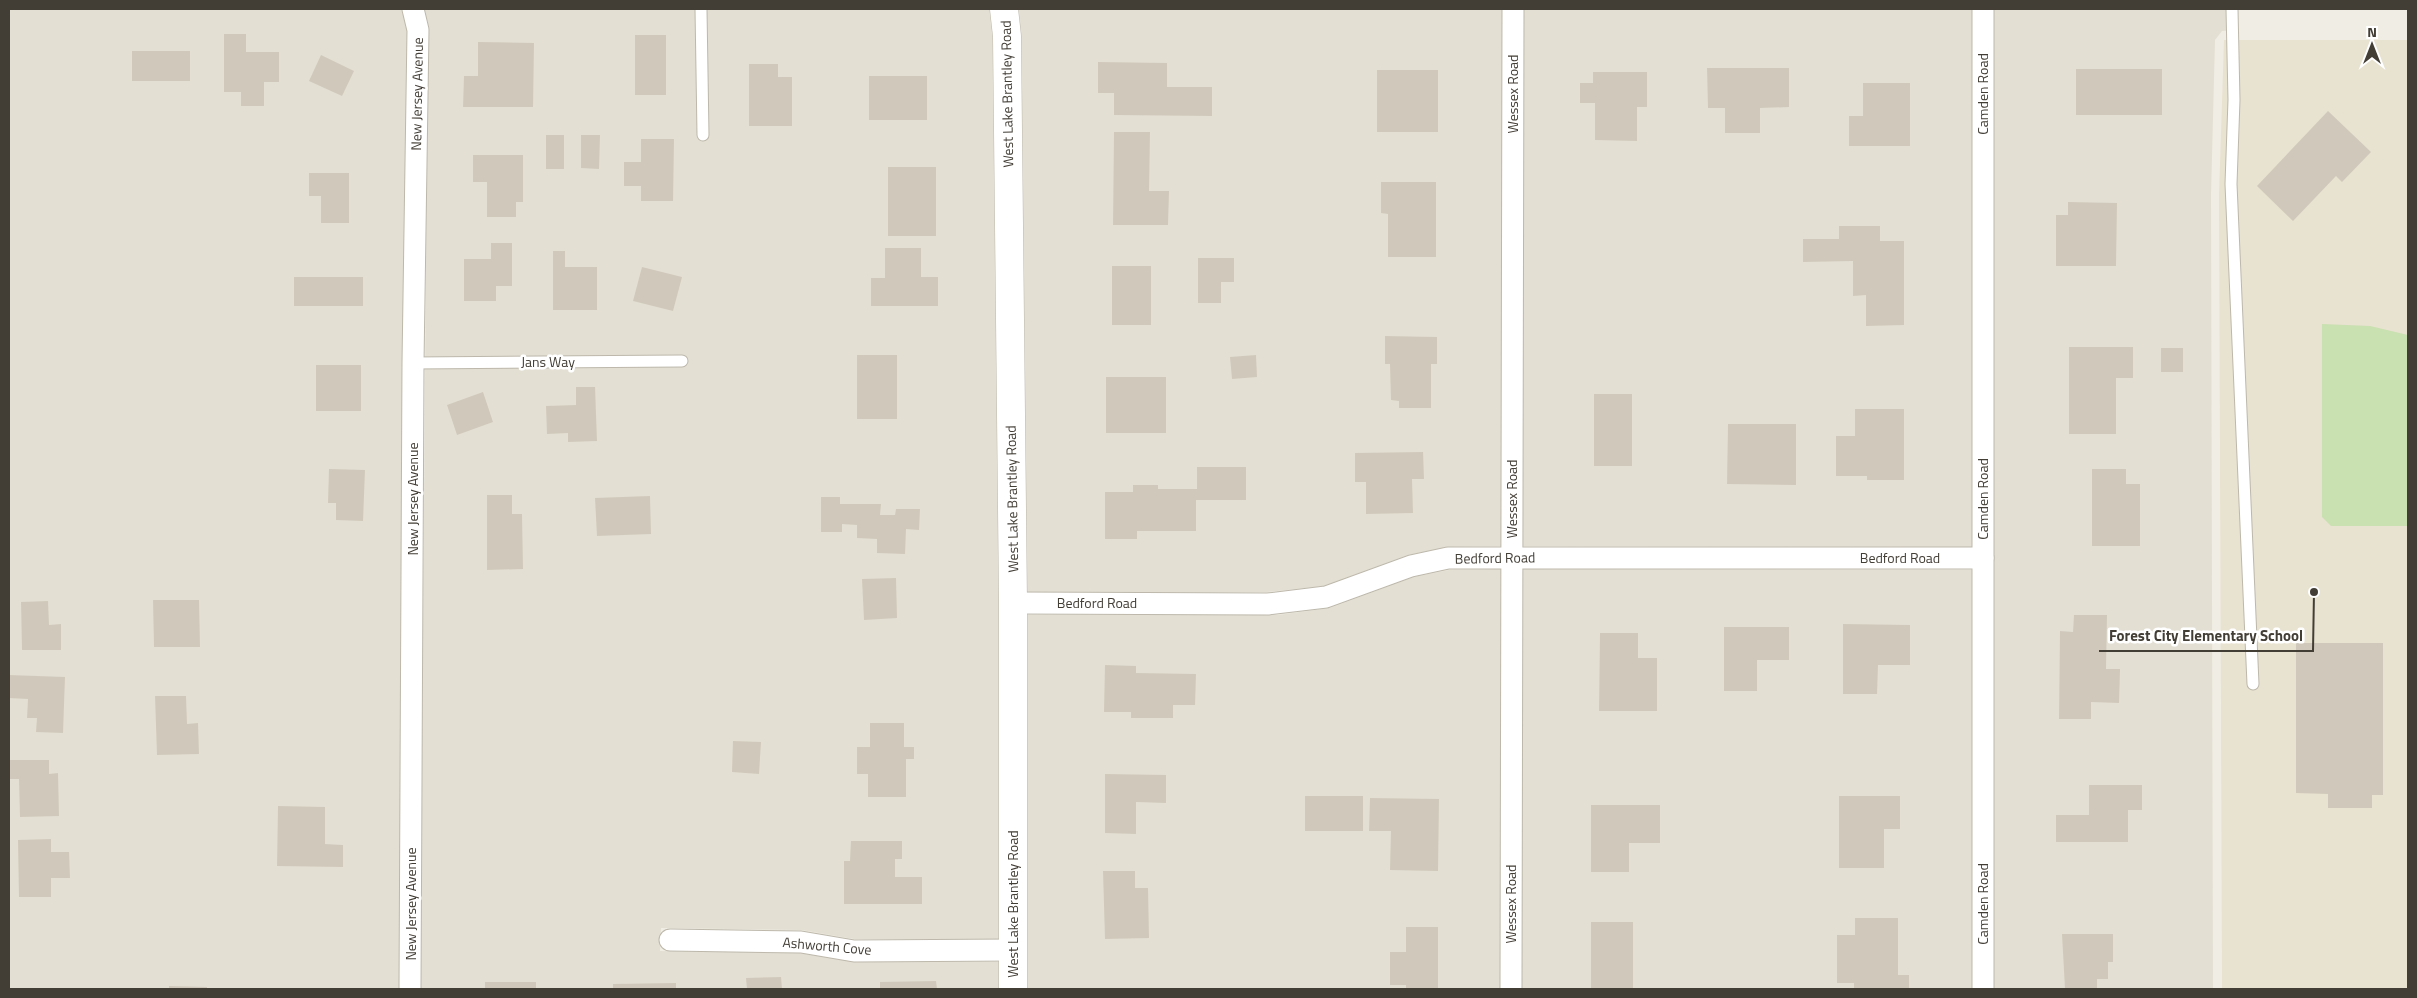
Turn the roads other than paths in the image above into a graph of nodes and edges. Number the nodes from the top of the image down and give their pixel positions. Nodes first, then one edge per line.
1 (413, 9) edge
2 (701, 9) edge
3 (1004, 9) edge
4 (1513, 9) edge
5 (1984, 9) edge
6 (2232, 9) edge
7 (703, 135) dead end
8 (682, 360) dead end
9 (413, 362) junction
10 (1512, 557) junction
11 (1983, 558) junction
12 (1013, 603) junction
13 (2253, 684) dead end
14 (670, 940) dead end
15 (1014, 950) junction
16 (410, 989) edge
17 (1014, 989) edge
18 (1511, 989) edge
19 (1982, 989) edge

1 - 9 street, New Jersey Avenue
2 - 7 lane
3 - 12 street, West Lake Brantley Road
4 - 10 street, Wessex Road
5 - 11 street, Camden Road
6 - 13 lane
8 - 9 lane, Jans Way
9 - 16 street, New Jersey Avenue
10 - 11 street, Bedford Road
10 - 12 street, Bedford Road
10 - 18 street, Wessex Road
11 - 19 street, Camden Road
12 - 15 street, West Lake Brantley Road
14 - 15 street, Ashworth Cove
15 - 17 street, West Lake Brantley Road

